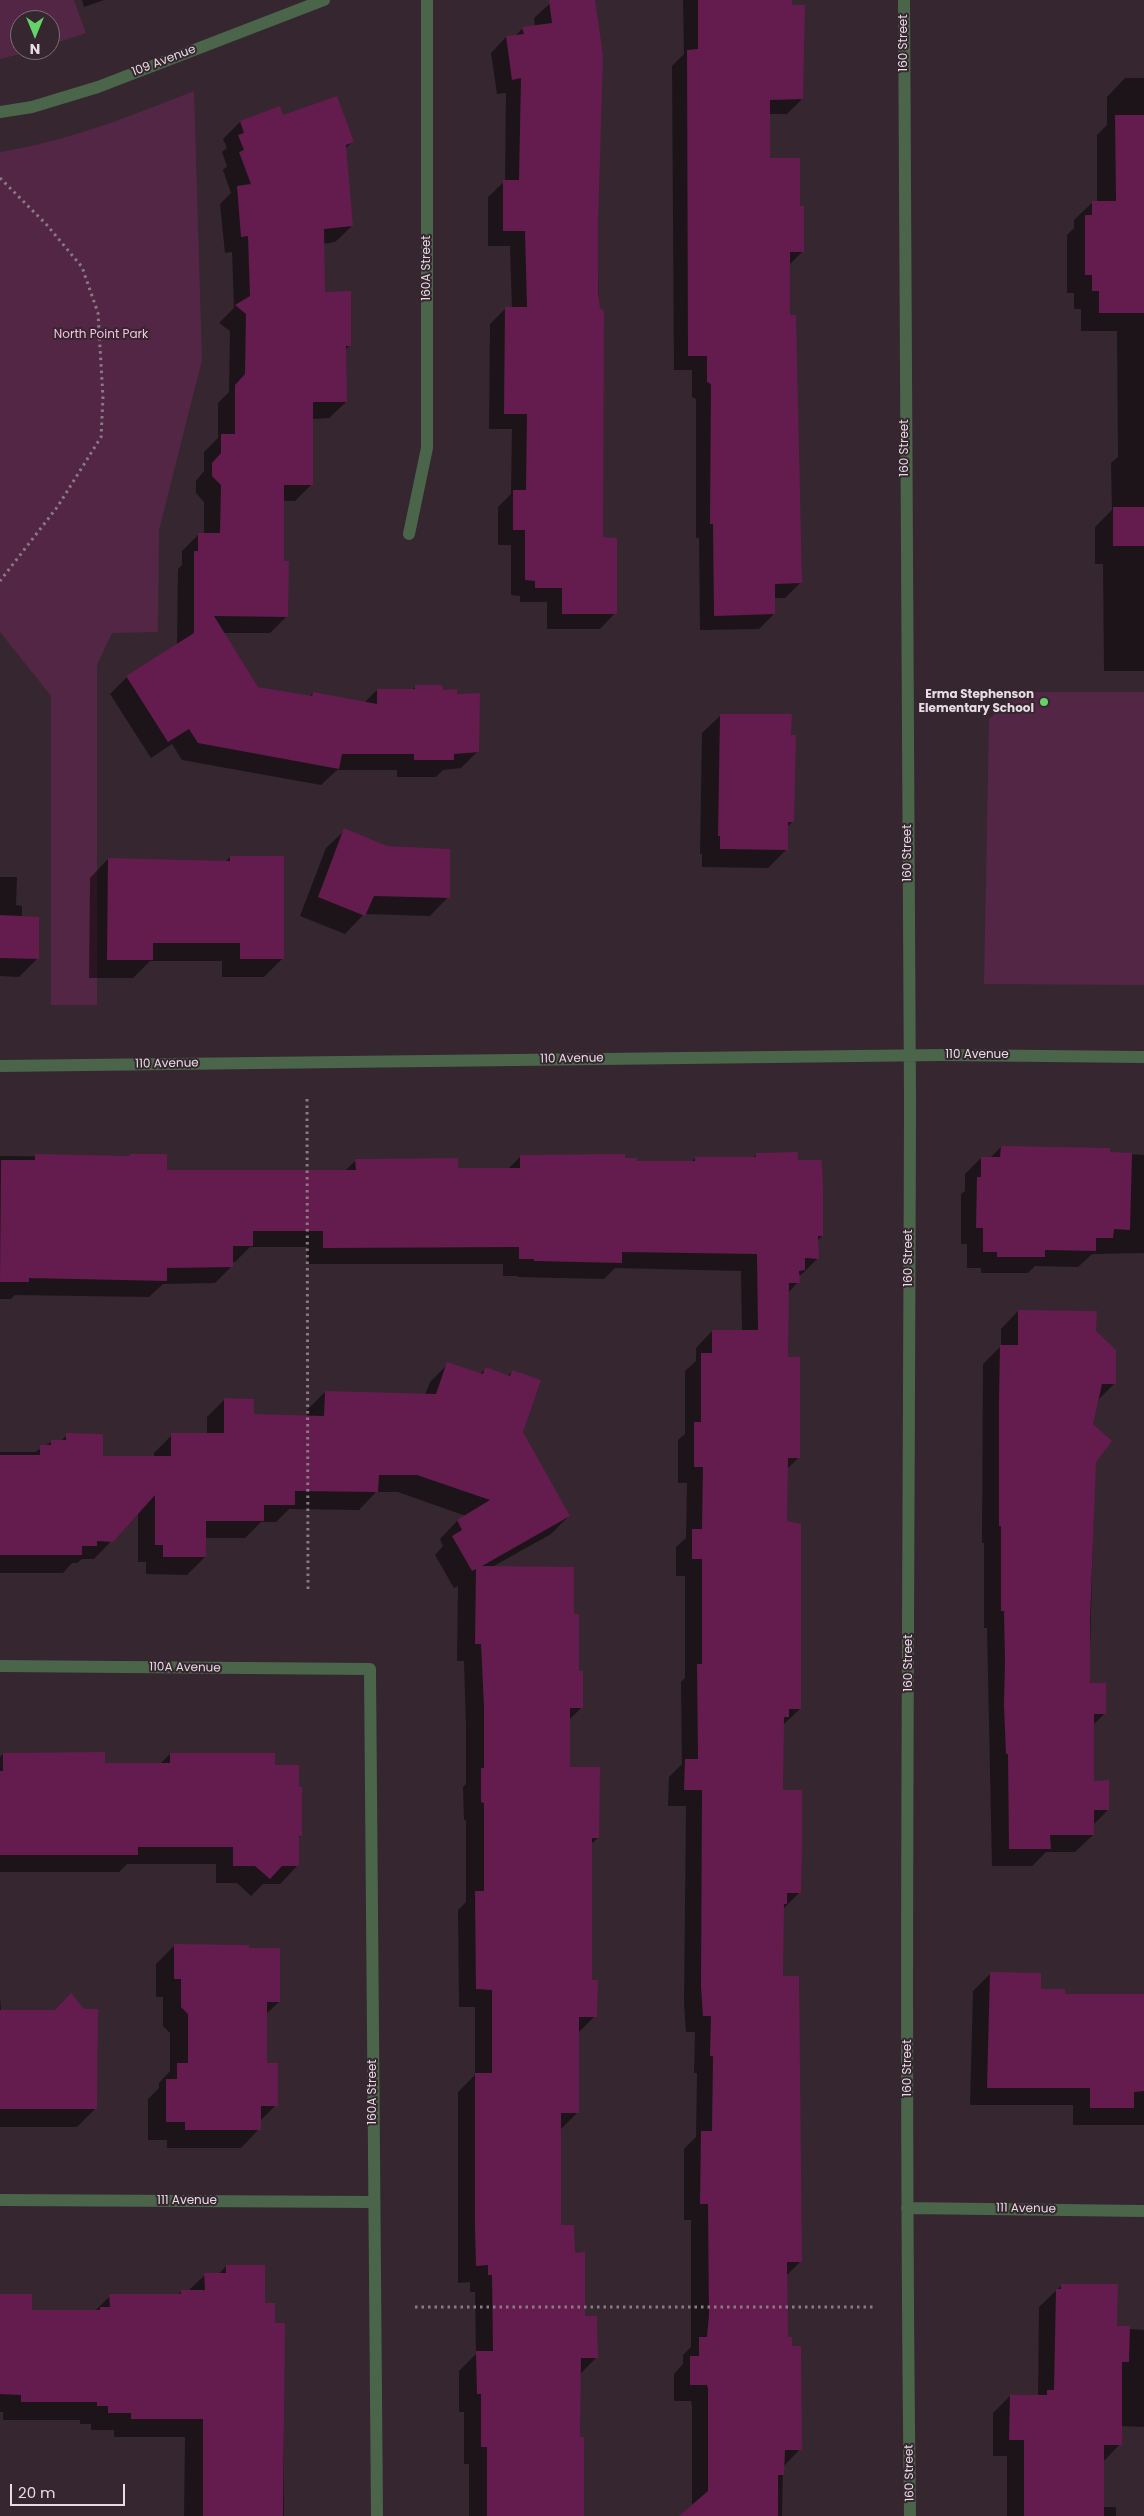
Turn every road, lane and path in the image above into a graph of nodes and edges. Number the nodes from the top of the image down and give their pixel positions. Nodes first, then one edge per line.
1 (324, 0) edge
2 (427, 0) edge
3 (904, 0) edge
4 (0, 112) edge
5 (0, 178) edge
6 (409, 534) dead end
7 (0, 581) edge
8 (910, 1055) junction
9 (1144, 1057) edge
10 (0, 1066) edge
11 (307, 1099) dead end
12 (308, 1591) dead end
13 (0, 1666) edge
14 (370, 1669) joint
15 (0, 2200) edge
16 (373, 2202) junction
17 (907, 2208) junction
18 (1144, 2211) edge
19 (415, 2306) dead end
20 (874, 2306) dead end
21 (377, 2516) edge
22 (910, 2516) edge

1 - 4 street, 109 Avenue
2 - 6 street, 160A Street
3 - 8 street, 160 Street
5 - 7 path
8 - 9 street, 110 Avenue
8 - 10 street, 110 Avenue
8 - 17 street, 160 Street
11 - 12 path
13 - 14 street, 110A Avenue
14 - 16 street, 160A Street
15 - 16 street, 111 Avenue
16 - 21 street, 160A Street
17 - 18 street, 111 Avenue
17 - 22 street, 160 Street
19 - 20 path

